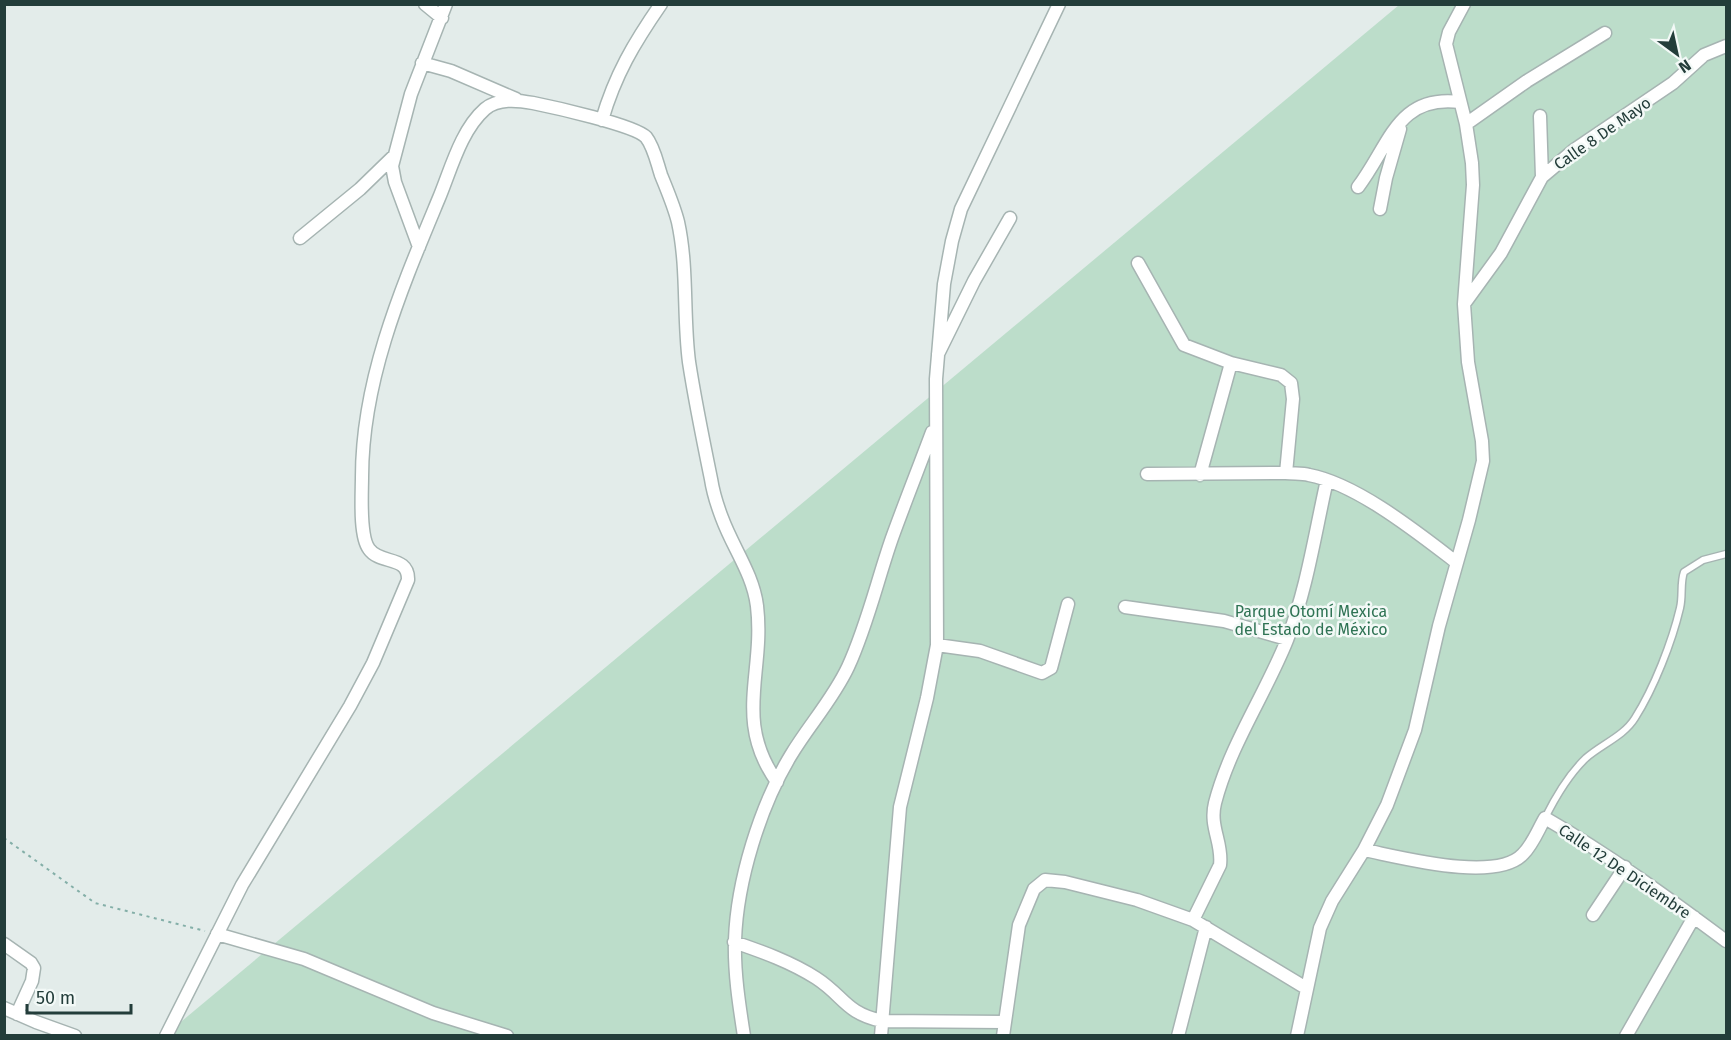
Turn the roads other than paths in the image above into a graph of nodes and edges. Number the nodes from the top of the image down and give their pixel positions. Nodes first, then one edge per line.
1 (425, 4) edge
2 (446, 4) edge
3 (661, 4) edge
4 (1059, 4) edge
5 (1464, 4) edge
6 (442, 18) junction
7 (1605, 33) dead end
8 (1726, 46) edge
9 (422, 63) junction
10 (521, 101) junction
11 (1460, 102) junction
12 (1540, 116) dead end
13 (1404, 117) junction
14 (602, 120) junction
15 (1466, 124) junction
16 (394, 156) junction
17 (1542, 177) junction
18 (1358, 187) dead end
19 (1380, 209) dead end
20 (1010, 218) dead end
21 (300, 238) dead end
22 (419, 246) junction
23 (1138, 263) dead end
24 (1464, 304) junction
25 (937, 357) junction
26 (1230, 363) junction
27 (935, 425) junction
28 (1286, 473) junction
29 (1147, 474) dead end
30 (1200, 475) junction
31 (1327, 480) junction
32 (1726, 554) edge
33 (1456, 562) junction
34 (1068, 604) dead end
35 (1125, 607) dead end
36 (1287, 639) junction
37 (937, 645) junction
38 (777, 782) junction
39 (1545, 818) junction
40 (1364, 850) junction
41 (1625, 867) junction
42 (1593, 915) dead end
43 (1694, 917) junction
44 (1193, 920) junction
45 (1206, 927) junction
46 (216, 934) junction
47 (1726, 941) edge
48 (734, 942) junction
49 (4, 944) edge
50 (1306, 988) junction
51 (4, 1008) edge
52 (17, 1014) junction
53 (882, 1021) junction
54 (1004, 1022) junction
55 (75, 1035) edge
56 (166, 1035) edge
57 (507, 1035) edge
58 (744, 1035) edge
59 (881, 1035) edge
60 (1002, 1035) edge
61 (1178, 1035) edge
62 (1297, 1035) edge
63 (1626, 1035) edge

1 - 6 street
2 - 6 street
3 - 14 street
4 - 25 street
5 - 11 street
6 - 9 street
7 - 15 street
8 - 17 street, Calle 8 De Mayo
9 - 10 street
9 - 16 street
10 - 14 street
10 - 22 street
11 - 13 street
11 - 15 street
12 - 17 street
13 - 18 street
13 - 19 street
14 - 38 street
15 - 24 street
16 - 21 street
16 - 22 street
17 - 24 street, Calle 8 De Mayo
20 - 25 street
22 - 46 street
23 - 26 street
24 - 33 street
25 - 27 street
26 - 28 street
26 - 30 street
27 - 37 street
27 - 38 street
28 - 30 street
28 - 31 street
29 - 30 street
31 - 33 street
31 - 36 street
32 - 39 lane
33 - 40 street
34 - 37 street
35 - 36 street
36 - 44 street
37 - 53 street
38 - 48 street
39 - 40 street, Calle 12 De Diciembre
39 - 41 street, Calle 12 De Diciembre
40 - 50 street
41 - 42 street
41 - 43 street, Calle 12 De Diciembre
43 - 47 street, Calle 12 De Diciembre
43 - 63 street
44 - 45 street
44 - 54 street
45 - 50 street
45 - 61 street
46 - 56 street
46 - 57 street
48 - 53 street
48 - 58 street
49 - 52 street
50 - 62 street
51 - 52 street
52 - 55 street
53 - 54 street
53 - 59 street
54 - 60 street

